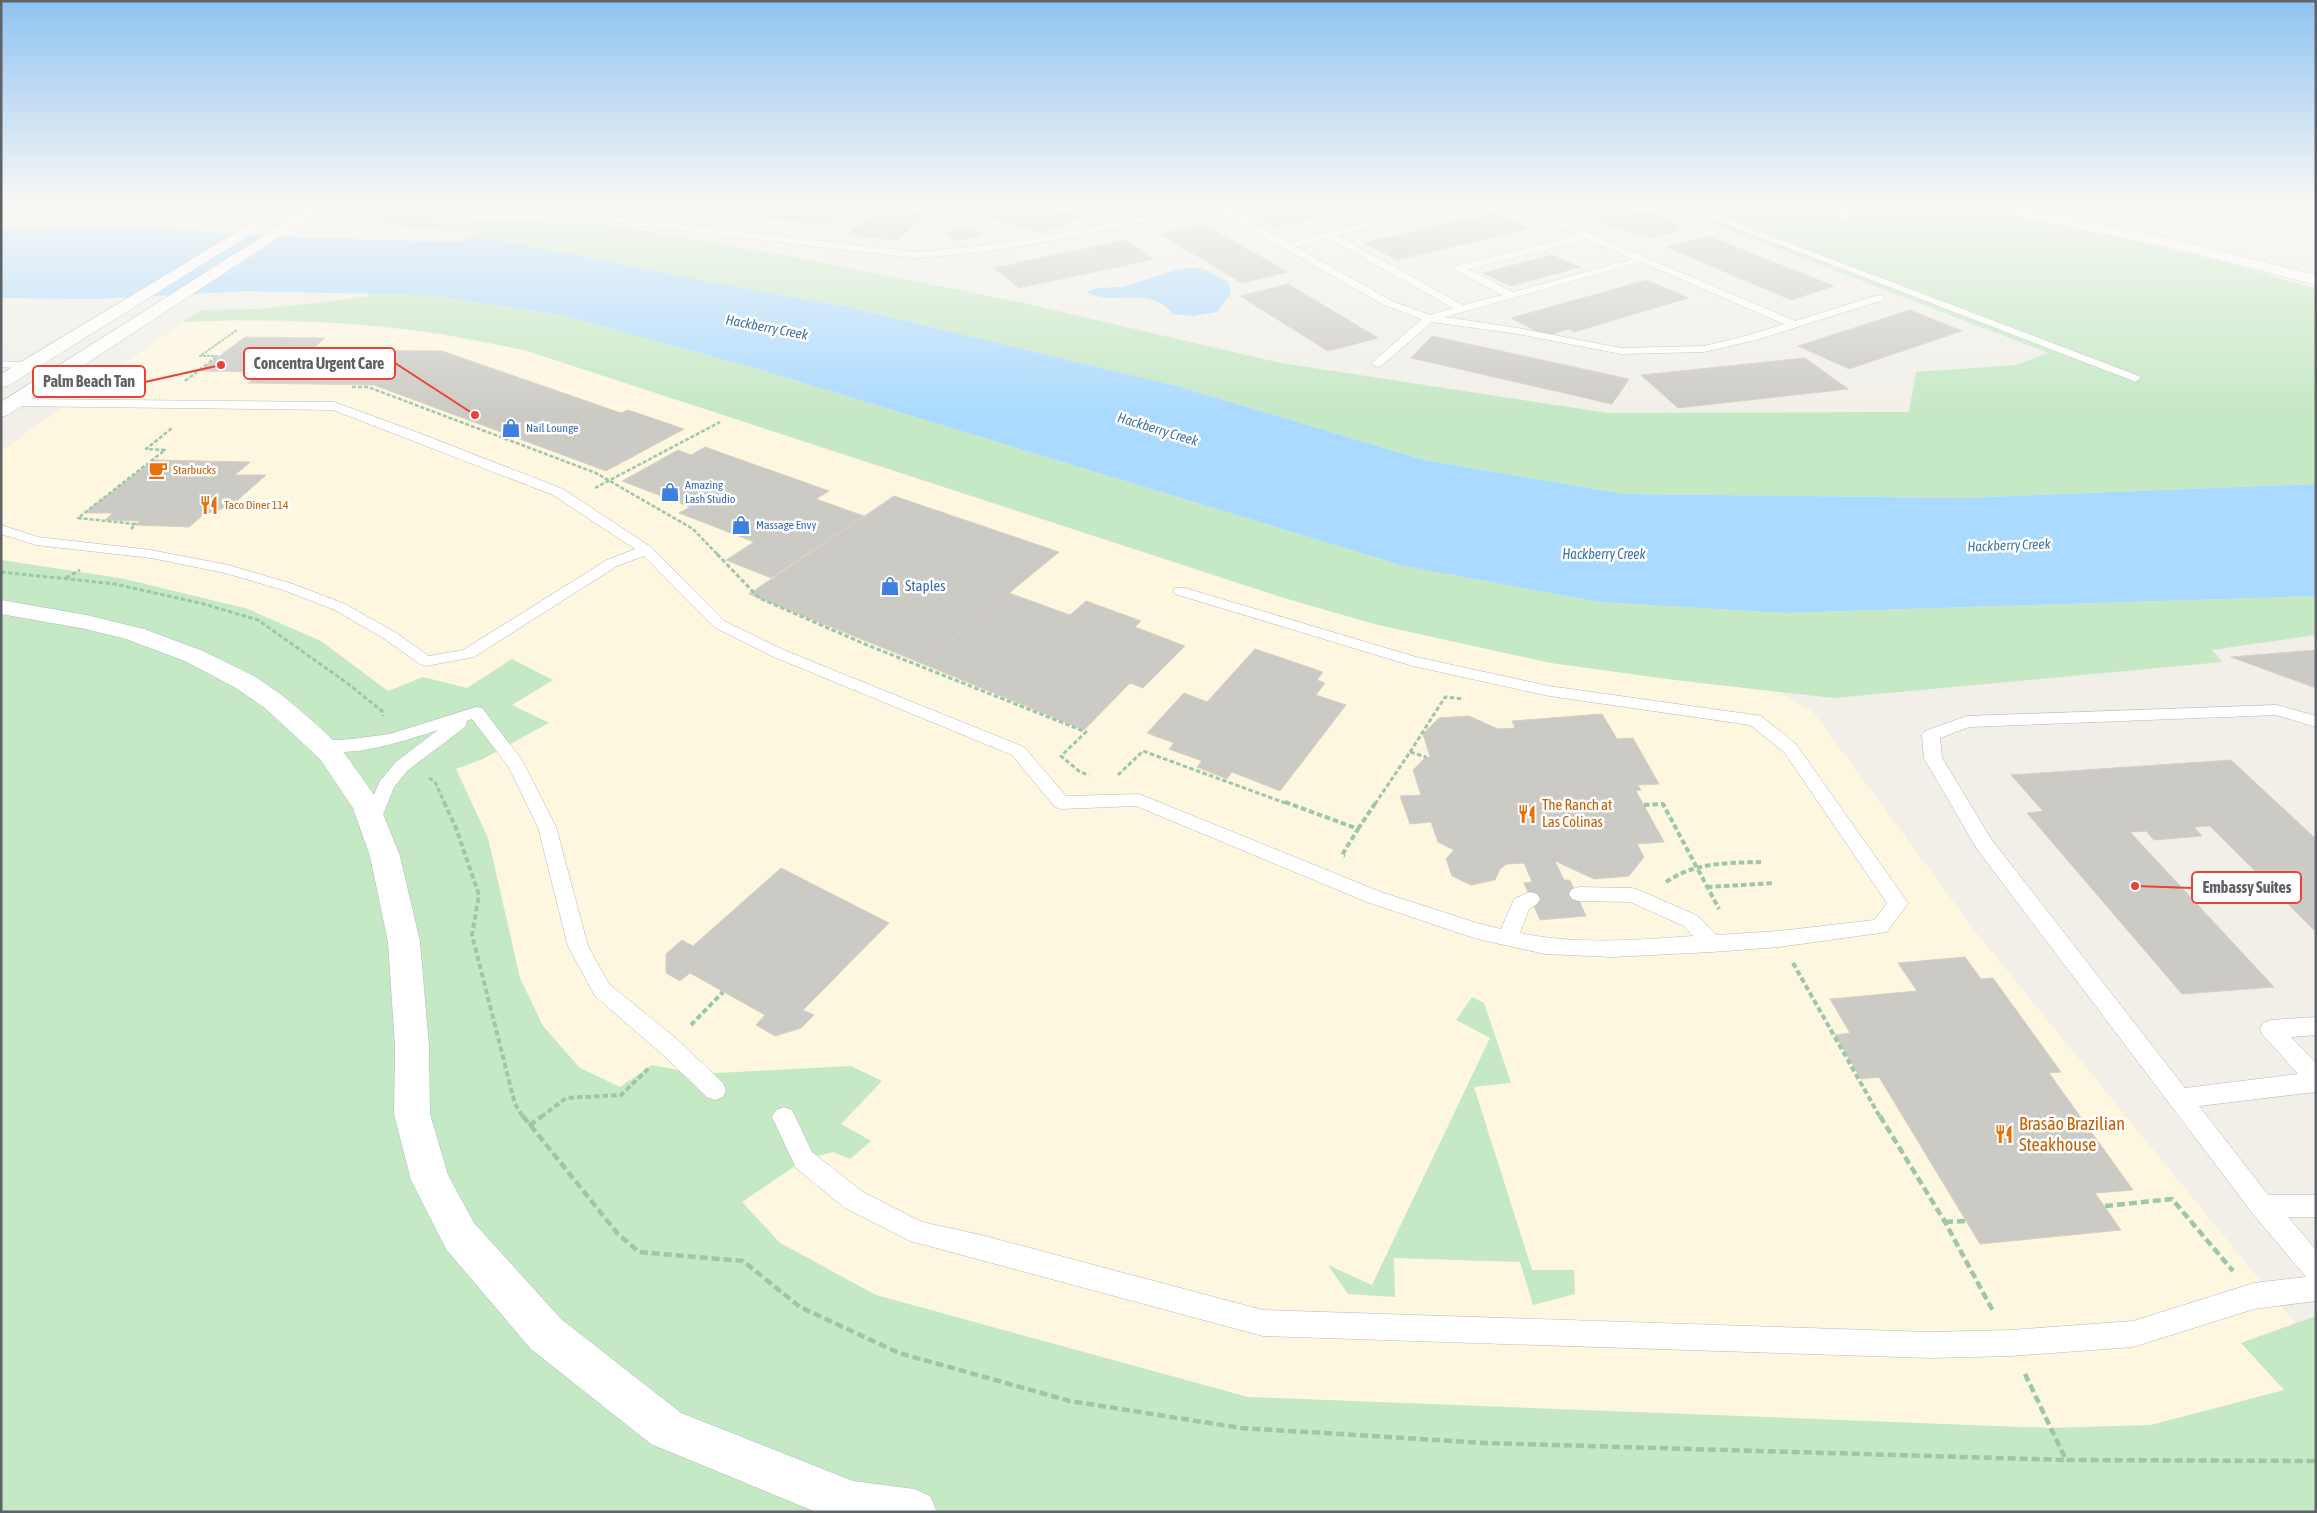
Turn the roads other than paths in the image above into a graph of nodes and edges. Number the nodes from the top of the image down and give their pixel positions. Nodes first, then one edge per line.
1 (177, 274) edge
2 (214, 274) edge
3 (1337, 274) edge
4 (1398, 274) edge
5 (1470, 274) edge
6 (1589, 274) edge
7 (1676, 274) edge
8 (1861, 274) edge
9 (2291, 274) edge
10 (2316, 280) edge
11 (1511, 295) junction
12 (1879, 298) dead end
13 (1462, 309) junction
14 (1430, 318) junction
15 (1795, 325) junction
16 (1, 364) edge
17 (1377, 364) dead end
18 (28, 366) junction
19 (2135, 378) dead end
20 (1, 382) edge
21 (6, 402) edge
22 (1, 529) edge
23 (646, 550) junction
24 (1180, 591) dead end
25 (1, 607) edge
26 (476, 712) junction
27 (2316, 722) edge
28 (322, 745) junction
29 (372, 820) junction
30 (1579, 894) dead end
31 (1530, 899) dead end
32 (1508, 938) junction
33 (1712, 944) junction
34 (2316, 1026) edge
35 (2316, 1080) edge
36 (715, 1090) dead end
37 (2180, 1098) junction
38 (784, 1117) dead end
39 (2262, 1206) junction
40 (2316, 1206) edge
41 (2316, 1270) edge
42 (2316, 1288) edge
43 (914, 1512) edge

1 - 18 main road
2 - 21 main road
3 - 14 lane
4 - 13 lane
5 - 11 lane
6 - 11 lane
7 - 15 lane
8 - 19 lane
9 - 10 main road
11 - 13 lane
12 - 15 lane
13 - 14 lane
14 - 15 lane
14 - 17 lane
16 - 18 lane
18 - 20 main road
18 - 21 main road
21 - 23 lane
22 - 23 lane
23 - 32 lane
24 - 33 lane
25 - 28 main road
26 - 28 lane
26 - 29 lane
26 - 36 lane
27 - 37 lane
28 - 29 main road
29 - 43 main road
30 - 33 lane
31 - 32 lane
32 - 33 lane
34 - 35 lane
35 - 37 lane
37 - 39 lane
38 - 42 lane
39 - 40 lane
39 - 41 lane

